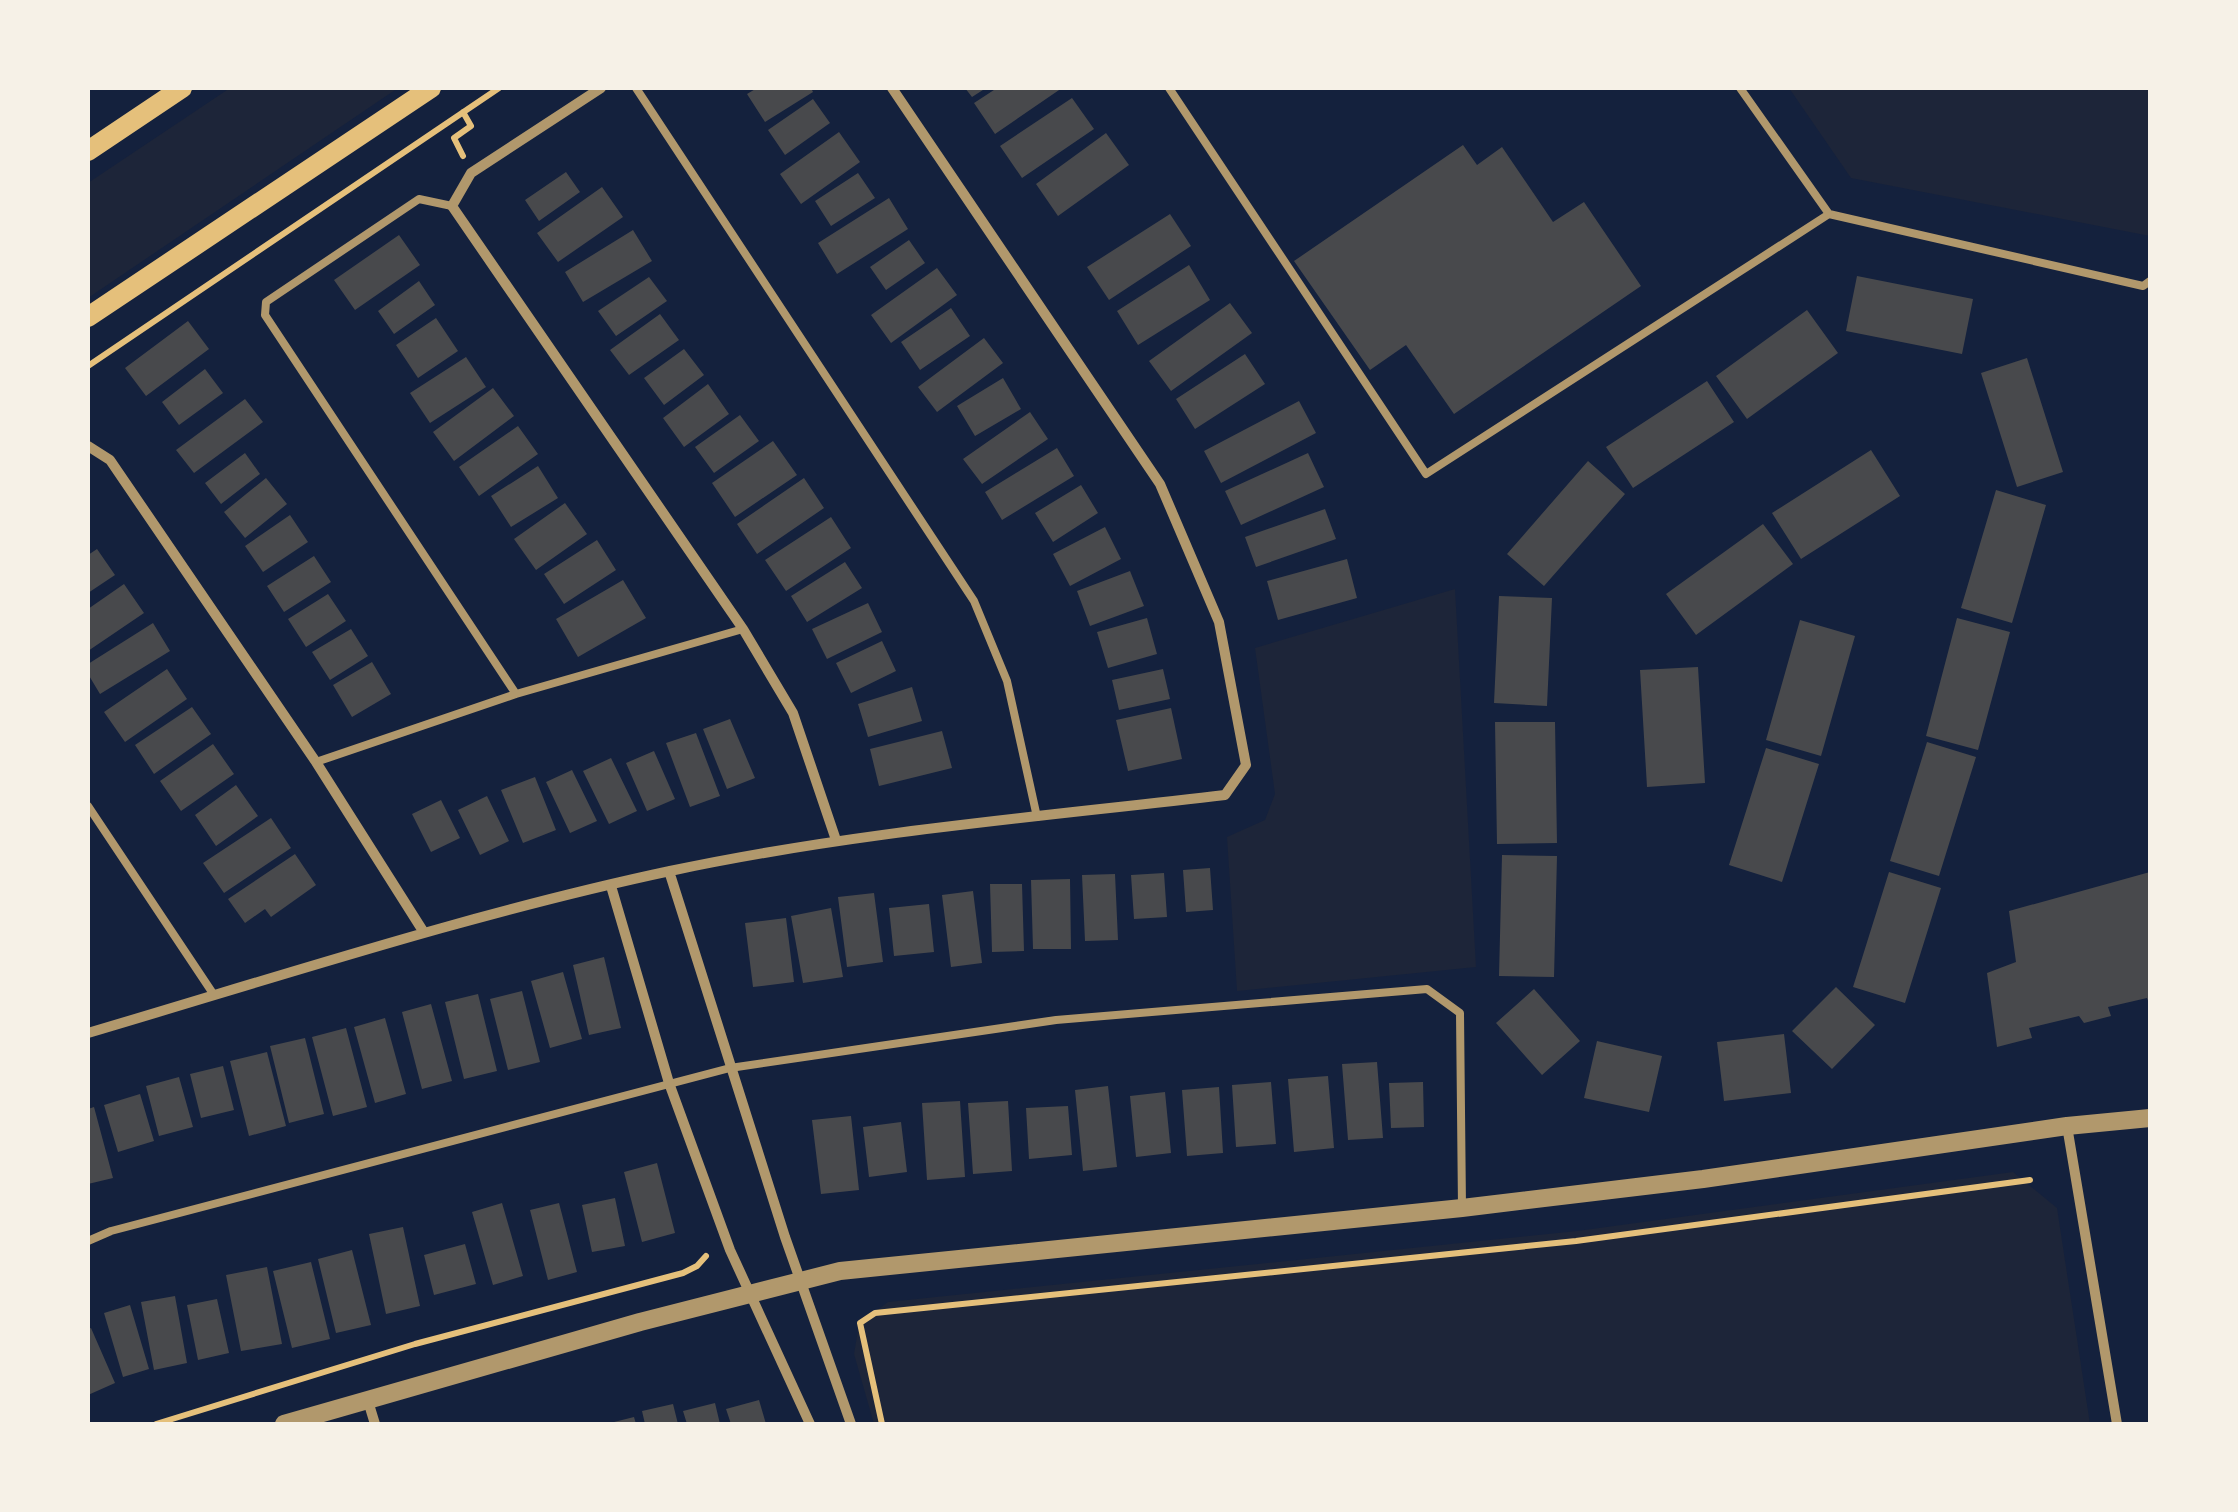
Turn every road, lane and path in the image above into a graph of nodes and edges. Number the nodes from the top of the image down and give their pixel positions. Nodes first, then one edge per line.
1 (182, 88) edge
2 (431, 88) edge
3 (499, 88) edge
4 (601, 88) edge
5 (636, 88) edge
6 (892, 88) edge
7 (1169, 88) edge
8 (1740, 88) edge
9 (462, 112) junction
10 (88, 151) edge
11 (471, 173) junction
12 (452, 206) junction
13 (1829, 214) junction
14 (2150, 281) edge
15 (88, 318) edge
16 (88, 366) edge
17 (88, 446) edge
18 (743, 630) junction
19 (516, 694) junction
20 (316, 762) junction
21 (88, 806) edge
22 (1037, 817) junction
23 (836, 840) junction
24 (669, 871) junction
25 (611, 886) junction
26 (423, 931) junction
27 (214, 995) junction
28 (88, 1033) edge
29 (730, 1068) junction
30 (669, 1083) junction
31 (2150, 1118) edge
32 (2067, 1126) junction
33 (2030, 1180) dead end
34 (1462, 1208) junction
35 (88, 1241) edge
36 (706, 1256) dead end
37 (800, 1279) junction
38 (750, 1292) junction
39 (368, 1401) junction
40 (156, 1424) edge
41 (284, 1424) edge
42 (375, 1424) edge
43 (810, 1424) edge
44 (852, 1424) edge
45 (882, 1424) edge
46 (2117, 1424) edge

1 - 10 main road
2 - 15 main road
3 - 9 path
4 - 11 street
5 - 22 lane
6 - 22 street
7 - 13 lane
8 - 13 lane
9 - 11 path
9 - 16 path
11 - 12 street
12 - 18 street
12 - 19 lane
13 - 14 lane
17 - 20 street
18 - 19 lane
18 - 23 street
19 - 20 lane
20 - 26 street
21 - 27 lane
22 - 23 street
23 - 24 street
24 - 25 street
24 - 29 street
25 - 26 street
25 - 30 street
26 - 27 street
27 - 28 street
29 - 30 lane
29 - 34 lane
29 - 37 street
30 - 35 lane
30 - 38 street
31 - 32 street
32 - 34 street
32 - 46 street
33 - 45 path
34 - 37 street
36 - 40 path
37 - 38 street
37 - 44 street
38 - 39 street
38 - 43 street
39 - 41 street
39 - 42 street

